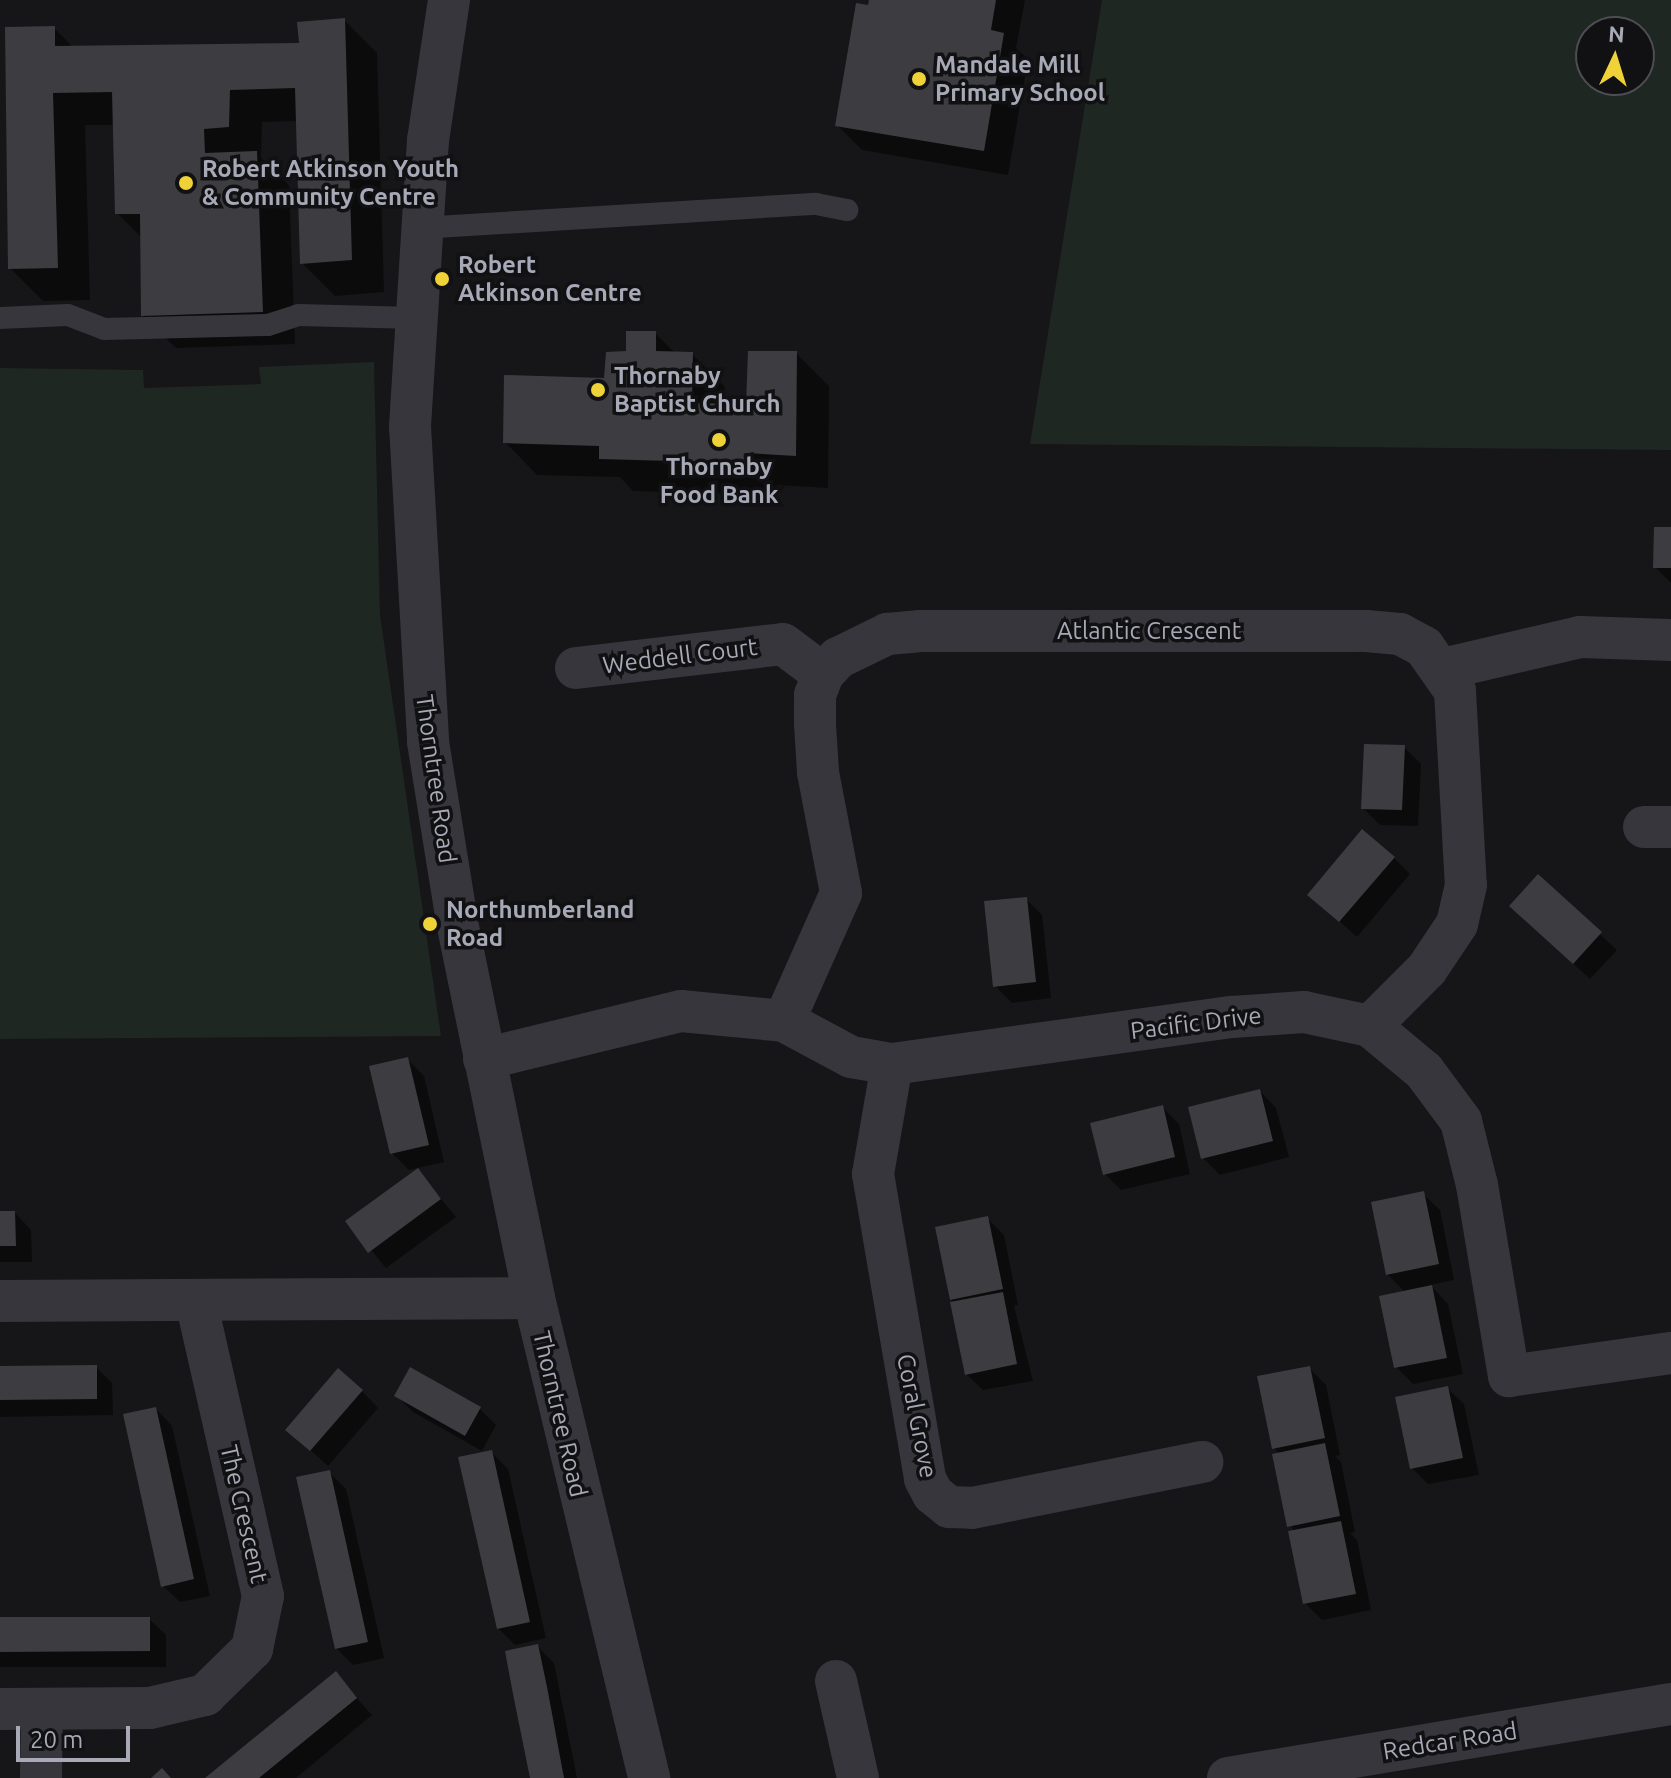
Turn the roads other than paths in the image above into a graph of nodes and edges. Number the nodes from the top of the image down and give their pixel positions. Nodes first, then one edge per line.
1 (449, 0) edge
2 (847, 210) dead end
3 (420, 228) junction
4 (0, 318) edge
5 (415, 318) junction
6 (1671, 640) edge
7 (576, 668) dead end
8 (1443, 669) junction
9 (823, 674) junction
10 (784, 1021) junction
11 (1370, 1026) junction
12 (484, 1059) junction
13 (892, 1064) junction
14 (534, 1298) junction
15 (196, 1300) junction
16 (0, 1301) edge
17 (1671, 1353) edge
18 (1202, 1462) dead end
19 (836, 1681) dead end
20 (1671, 1704) edge
21 (0, 1709) edge
22 (42, 1710) junction
23 (41, 1778) edge
24 (649, 1778) edge
25 (858, 1778) edge
26 (1228, 1778) edge

1 - 3 street, Thorntree Road
2 - 3 lane
3 - 5 street, Thorntree Road
4 - 5 lane
5 - 12 street, Thorntree Road
6 - 8 street
7 - 9 street, Weddell Court
8 - 9 street, Atlantic Crescent
8 - 11 street, Atlantic Crescent
9 - 10 street
10 - 12 street, Pacific Drive
10 - 13 street, Pacific Drive
11 - 13 street, Pacific Drive
11 - 17 street, Pacific Drive
12 - 14 street, Thorntree Road
13 - 18 street, Coral Grove
14 - 15 street
14 - 24 street, Thorntree Road
15 - 16 street
15 - 22 street, The Crescent
19 - 25 street
20 - 26 street, Redcar Road
21 - 22 street, The Crescent
22 - 23 street

